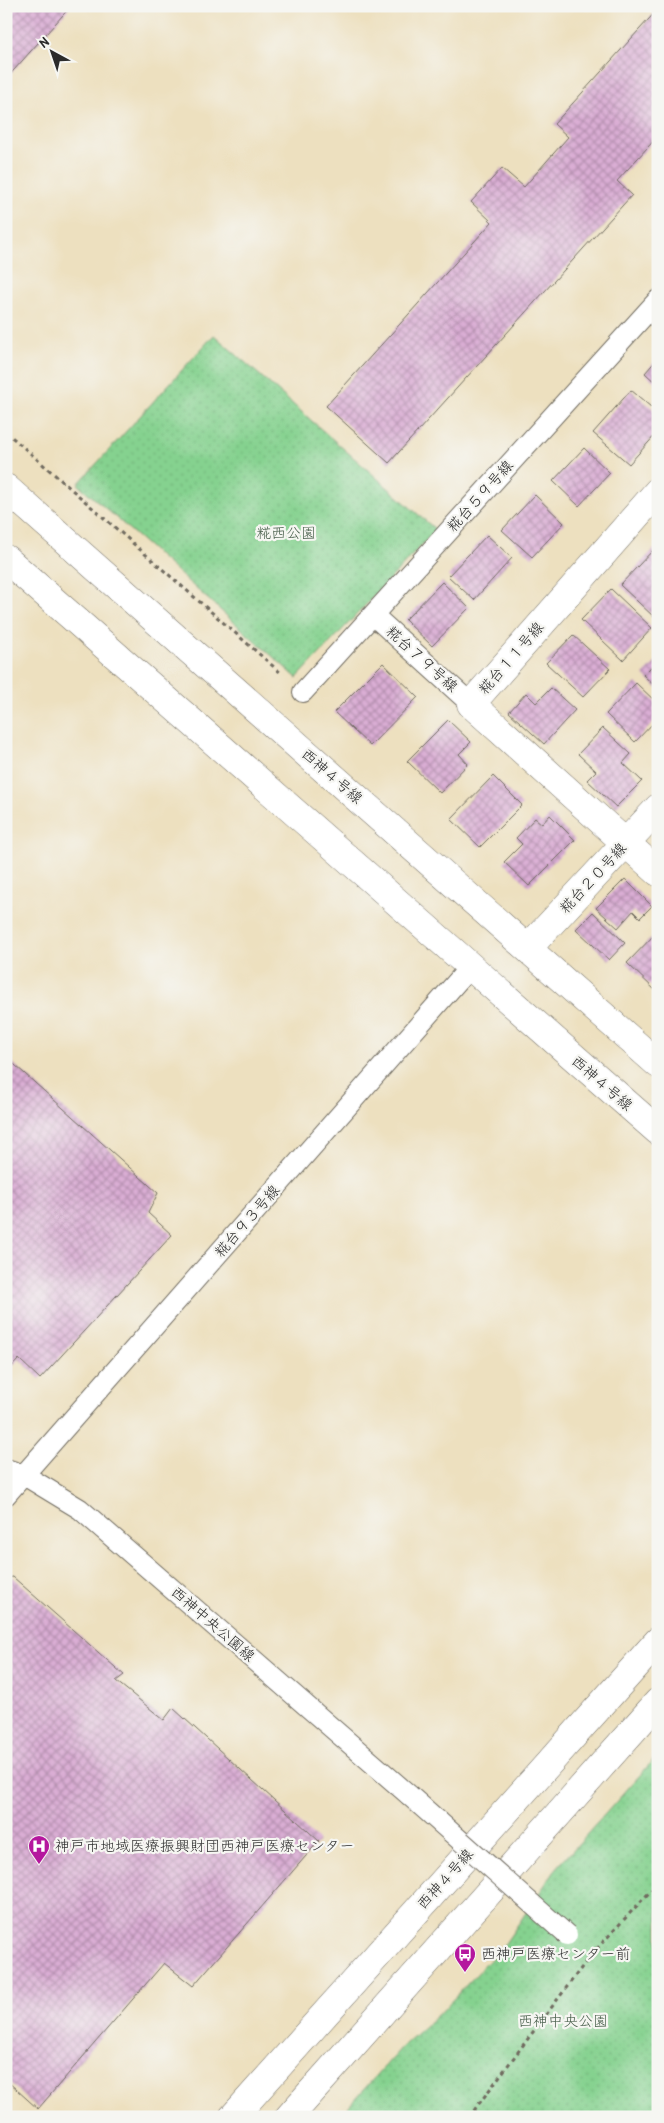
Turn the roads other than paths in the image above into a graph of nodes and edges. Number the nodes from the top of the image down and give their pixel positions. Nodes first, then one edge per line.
1 (658, 300) edge
2 (6, 488) edge
3 (658, 491) edge
4 (6, 559) edge
5 (373, 615) junction
6 (303, 692) road end
7 (471, 704) junction
8 (658, 808) edge
9 (626, 843) junction
10 (658, 872) edge
11 (528, 948) junction
12 (470, 967) junction
13 (658, 1064) edge
14 (658, 1131) edge
15 (15, 1472) edge
16 (6, 1495) edge
17 (658, 1641) edge
18 (658, 1702) edge
19 (567, 1935) road end
20 (233, 2117) edge
21 (289, 2117) edge

1 - 5 street, 糀台５９号線
2 - 11 street, 西神４号線
3 - 7 street, 糀台１１号線
4 - 12 street, 西神４号線
5 - 6 street, 糀台５９号線
5 - 7 street, 糀台７９号線
7 - 9 street, 糀台１１号線
8 - 9 street, 糀台２０号線
9 - 10 street, 糀台１１号線
9 - 11 street, 糀台２０号線
11 - 13 street, 西神４号線
12 - 14 street, 西神４号線
12 - 15 street, 糀台９３号線
15 - 16 street, 糀台９３号線
15 - 19 street, 西神中央公園線, bridge
17 - 20 street, 西神４号線
18 - 21 street

